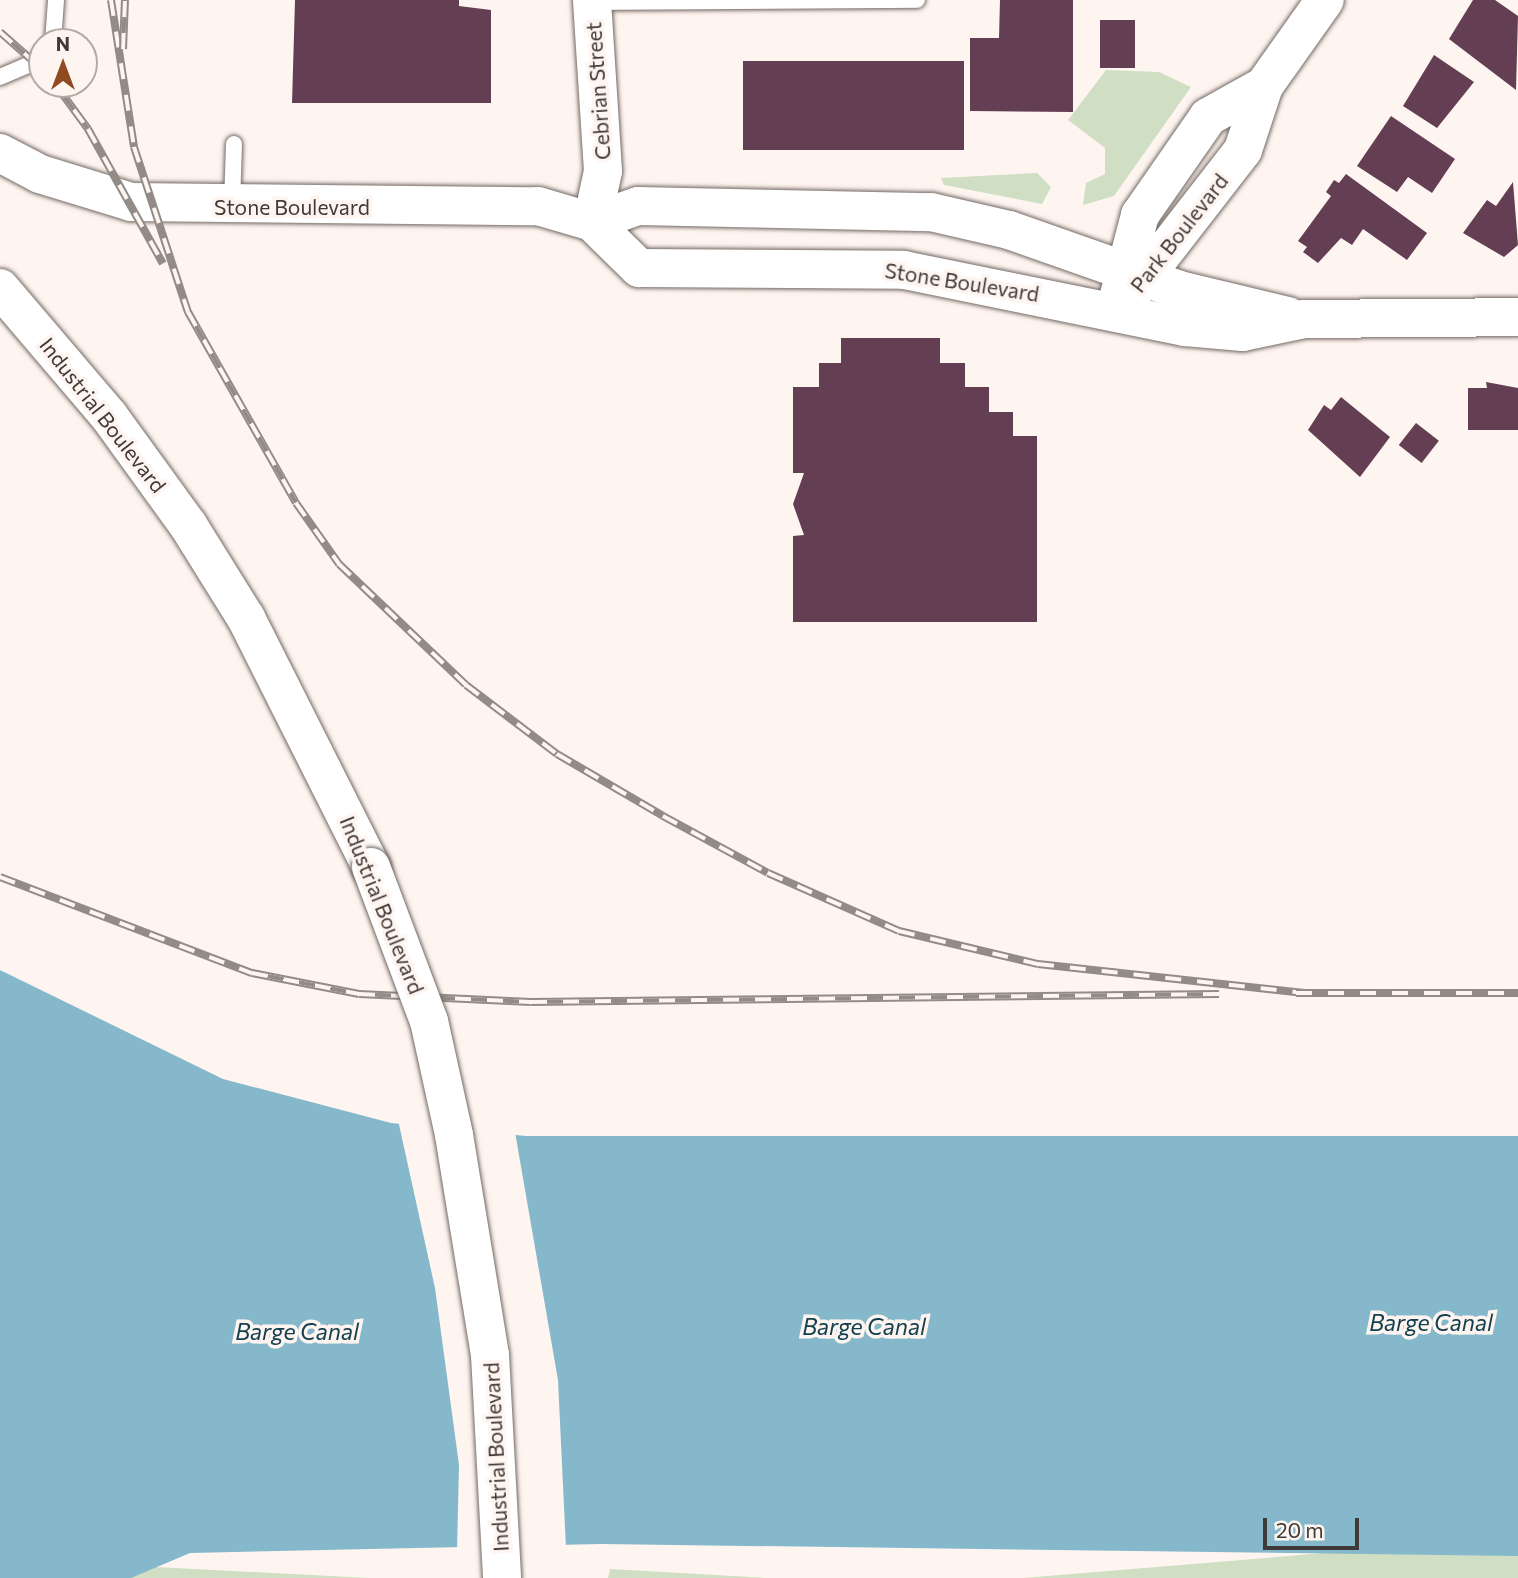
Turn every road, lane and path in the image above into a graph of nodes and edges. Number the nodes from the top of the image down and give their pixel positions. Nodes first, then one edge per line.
1 (55, 0) edge
2 (917, 0) edge
3 (1325, 0) edge
4 (592, 1) edge
5 (54, 28) edge
6 (28, 65) edge
7 (0, 77) edge
8 (234, 144) dead end
9 (0, 153) edge
10 (232, 206) junction
11 (592, 222) junction
12 (1136, 276) junction
13 (0, 288) edge
14 (1116, 311) junction
15 (1518, 317) edge
16 (1304, 319) junction
17 (502, 1578) edge

1 - 5 lane
2 - 4 lane
3 - 12 street, Park Boulevard
4 - 11 street, Cebrian Street
6 - 7 lane
8 - 10 lane
9 - 10 street, Stone Boulevard
10 - 11 street, Stone Boulevard
11 - 12 street, Stone Boulevard
11 - 14 street, Stone Boulevard
12 - 14 street, Park Boulevard
12 - 16 street, Stone Boulevard
13 - 17 street, Industrial Boulevard, bridge
14 - 16 street, Stone Boulevard
15 - 16 street, Stone Boulevard

